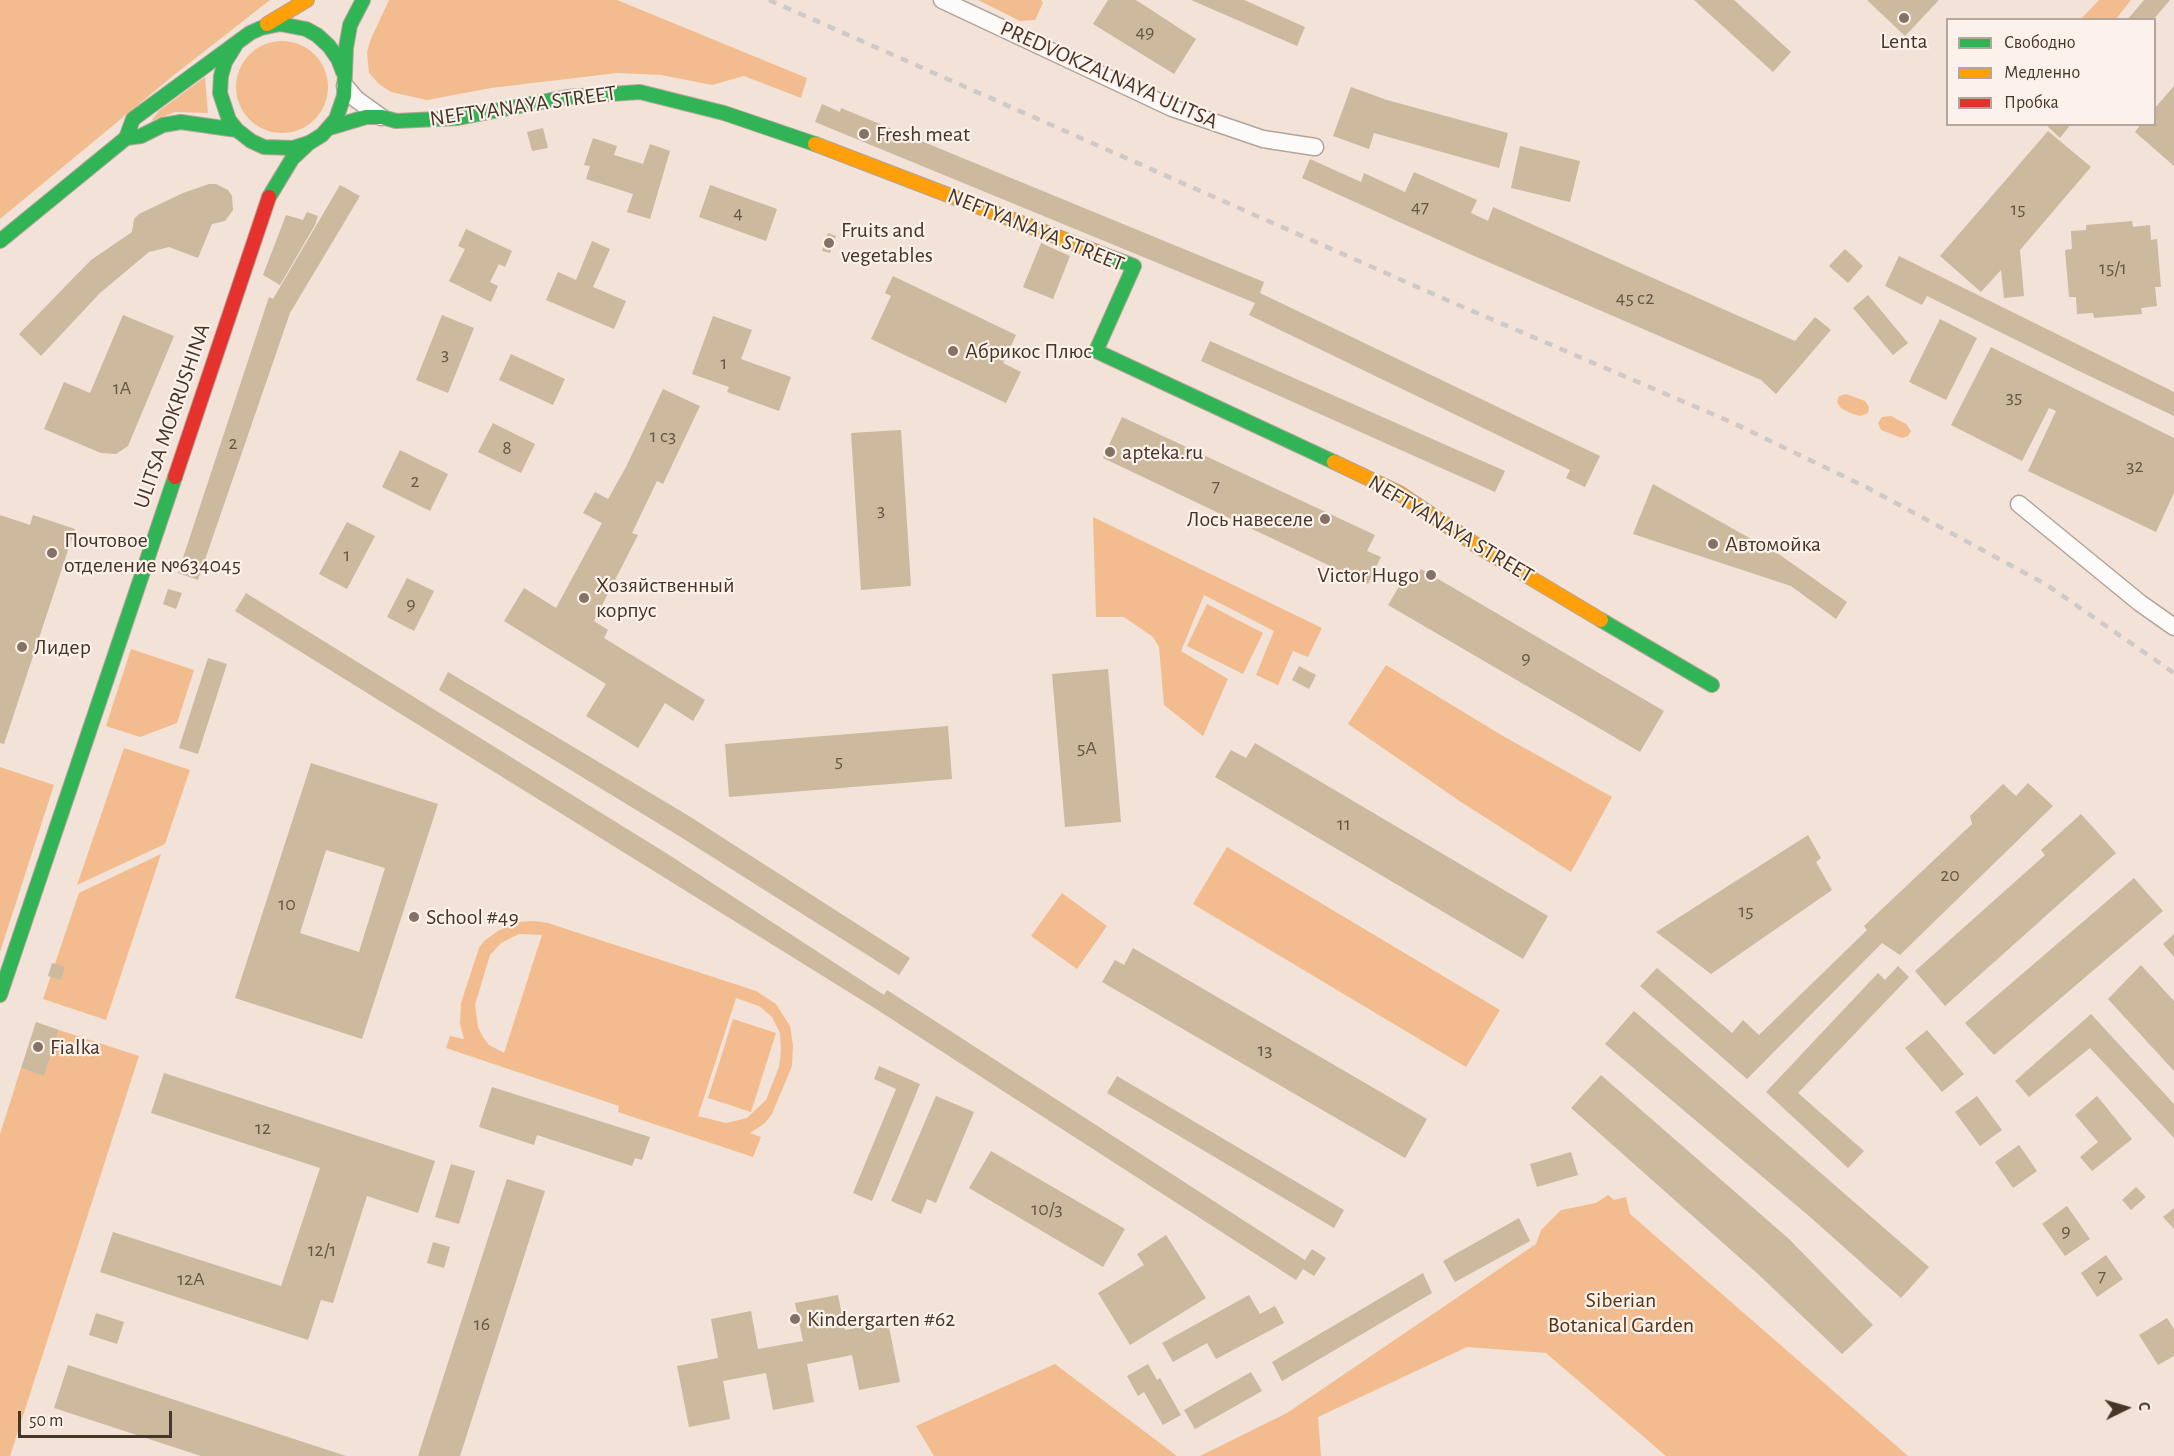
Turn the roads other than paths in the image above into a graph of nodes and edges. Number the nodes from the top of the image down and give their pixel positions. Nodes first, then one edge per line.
1 (307, 0) edge
2 (363, 0) edge
3 (942, 0) edge
4 (261, 28) junction
5 (240, 40) junction
6 (344, 80) junction
7 (382, 117) junction
8 (329, 128) junction
9 (237, 130) junction
10 (126, 138) junction
11 (251, 141) junction
12 (309, 143) junction
13 (1315, 147) dead end
14 (264, 158) dead end
15 (270, 174) dead end
16 (271, 192) junction
17 (0, 241) edge
18 (2019, 504) dead end
19 (2174, 627) edge
20 (1712, 685) dead end
21 (0, 995) edge

1 - 4 street
2 - 6 street
3 - 13 street, PREDVOKZALNAYA ULITSA
4 - 5 street
4 - 6 street
5 - 9 street
5 - 10 street
6 - 7 street, NEFTYANAYA STREET
6 - 8 street
7 - 8 street, NEFTYANAYA STREET
7 - 20 street, NEFTYANAYA STREET
8 - 12 street
9 - 10 street
9 - 11 street
10 - 17 street
11 - 12 street
11 - 14 street
12 - 16 street
15 - 16 street
16 - 21 street, ULITSA MOKRUSHINA
18 - 19 street

